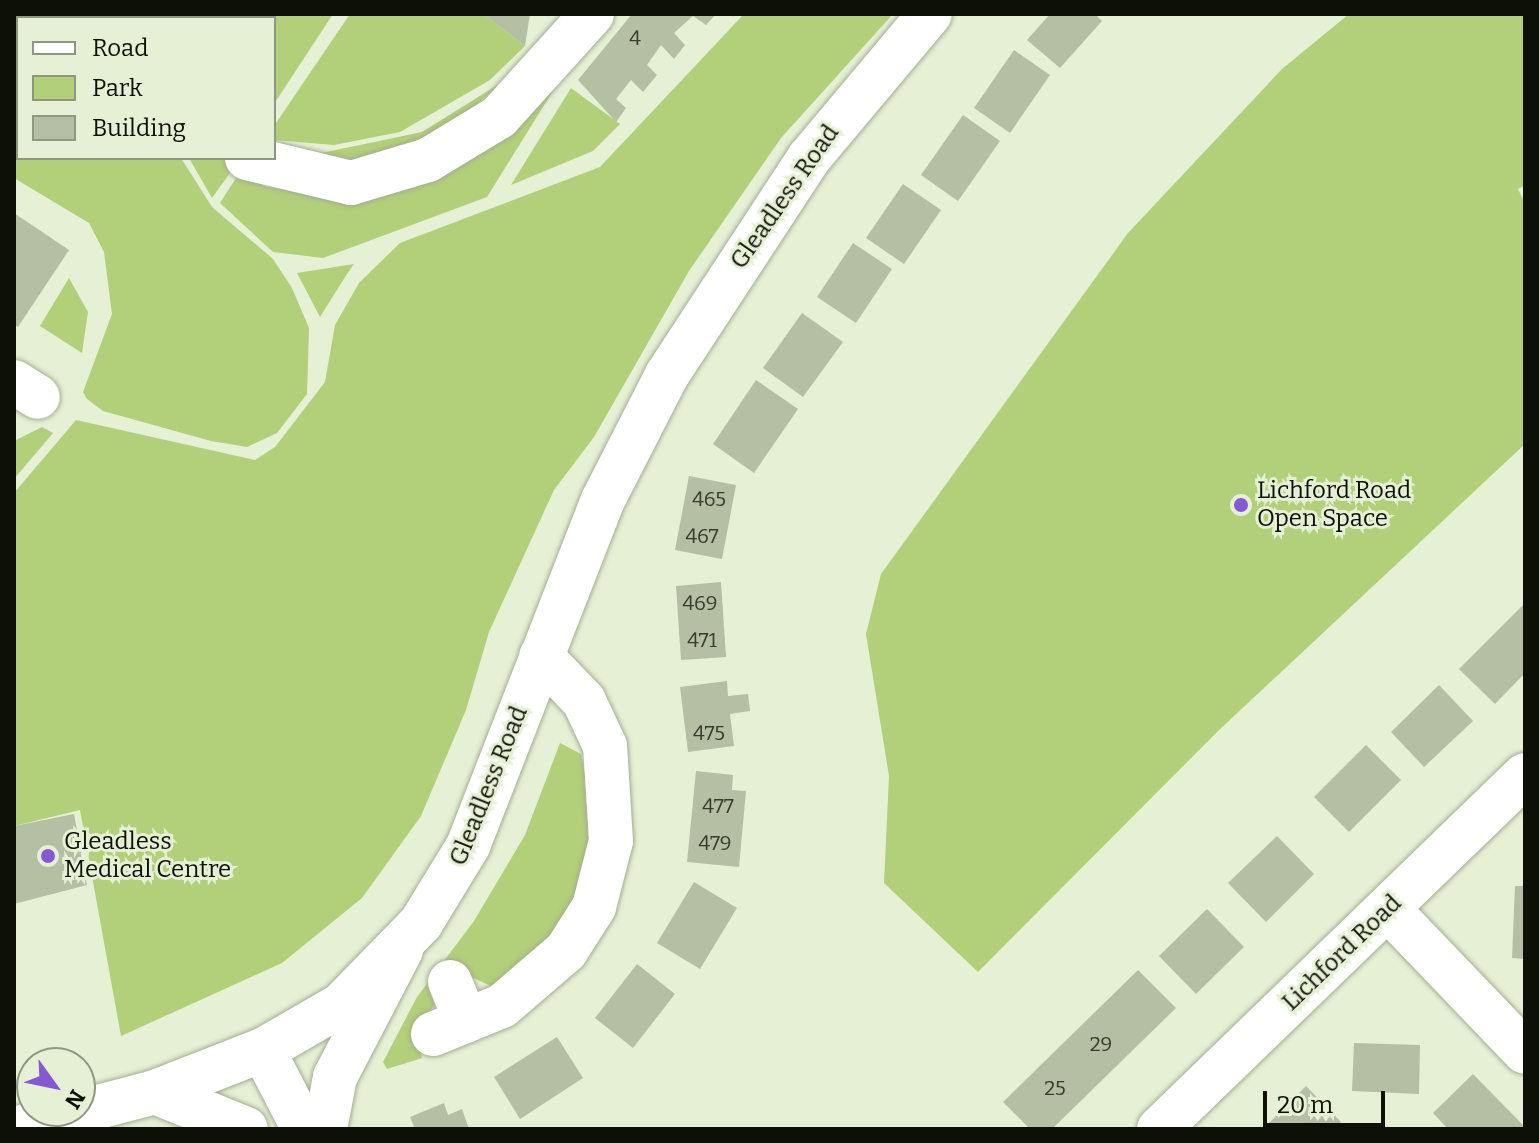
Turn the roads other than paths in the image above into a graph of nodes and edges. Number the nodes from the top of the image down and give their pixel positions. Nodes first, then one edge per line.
1 (592, 14) edge
2 (930, 14) edge
3 (255, 160) edge
4 (541, 656) junction
5 (1525, 775) edge
6 (1388, 909) junction
7 (406, 941) junction
8 (450, 1012) dead end
9 (263, 1050) junction
10 (1525, 1052) edge
11 (155, 1092) junction
12 (14, 1129) edge
13 (246, 1129) edge
14 (304, 1129) edge
15 (325, 1129) edge
16 (1159, 1129) edge

1 - 3 street
2 - 4 street, Gleadless Road
4 - 7 street, Gleadless Road
4 - 8 street
5 - 6 street, Lichford Road
6 - 10 street
6 - 16 street, Lichford Road
7 - 9 street, Gleadless Road
7 - 15 street
9 - 11 street, Gleadless Road
9 - 14 street
11 - 12 street, Gleadless Road
11 - 13 street

